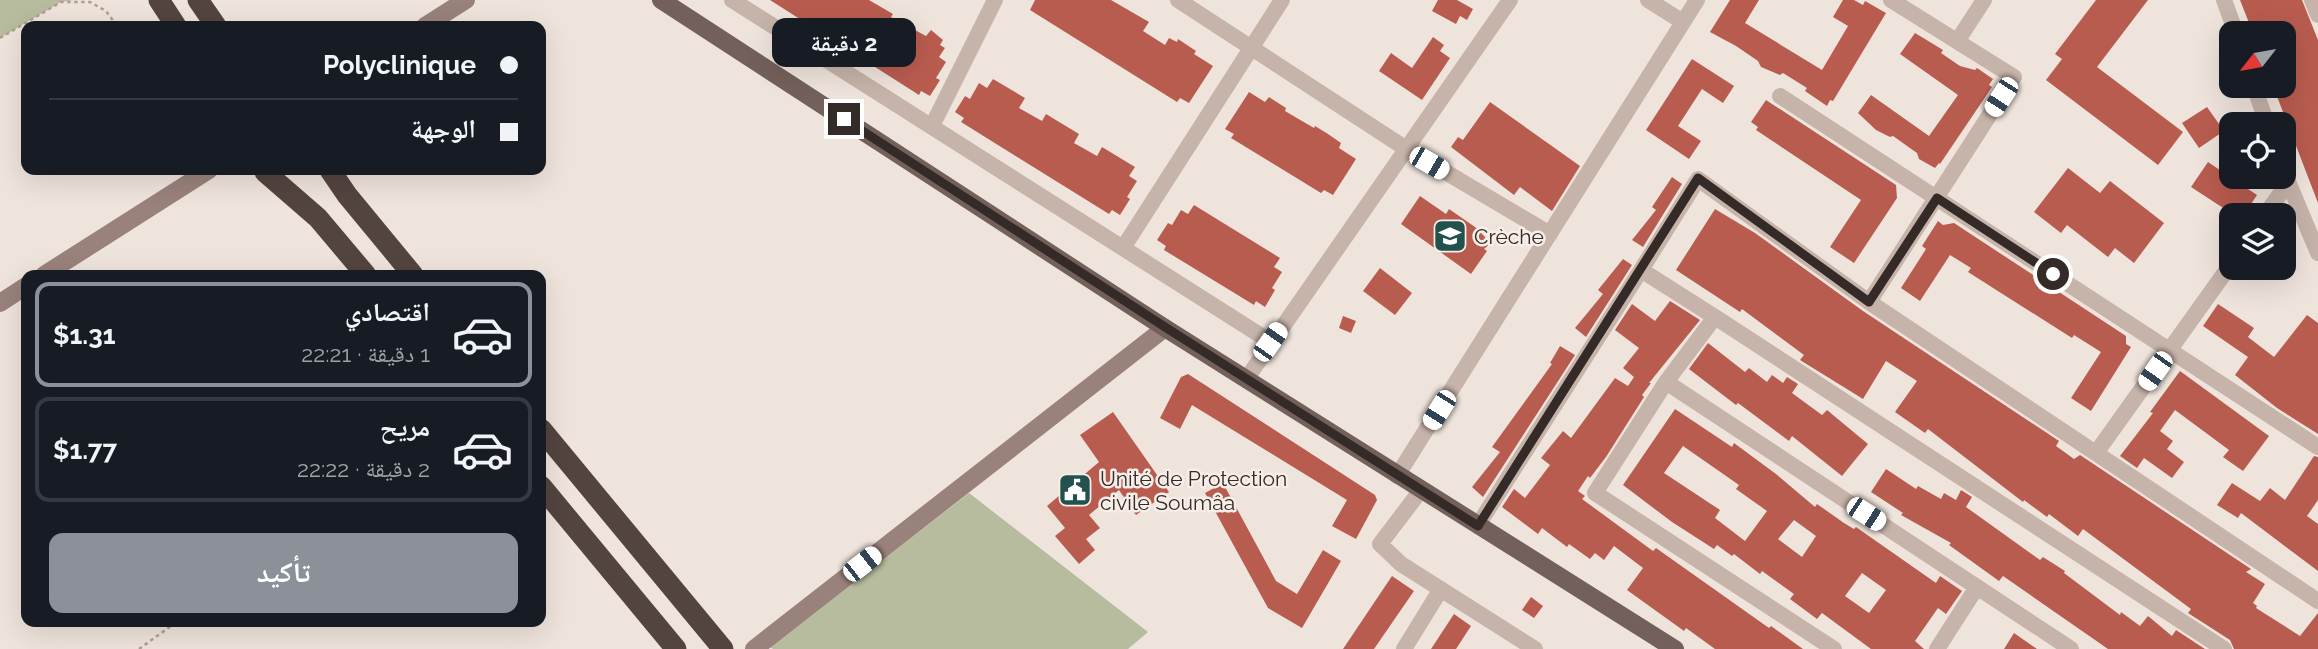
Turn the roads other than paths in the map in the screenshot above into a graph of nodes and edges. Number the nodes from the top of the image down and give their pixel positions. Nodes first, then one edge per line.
1 (159, 0) edge
2 (198, 0) edge
3 (466, 0) edge
4 (661, 0) edge
5 (732, 0) edge
6 (995, 0) edge
7 (1178, 0) edge
8 (1282, 0) edge
9 (1510, 0) edge
10 (1648, 0) edge
11 (1697, 0) edge
12 (1891, 0) edge
13 (1984, 0) edge
14 (2224, 0) edge
15 (2312, 0) edge
16 (2318, 15) edge
17 (173, 21) edge
18 (213, 21) edge
19 (433, 21) edge
20 (2232, 21) edge
21 (1683, 22) junction
22 (1958, 40) junction
23 (1252, 47) junction
24 (1780, 96) dead end
25 (932, 126) junction
26 (1405, 148) junction
27 (201, 175) edge
28 (273, 175) edge
29 (333, 175) edge
30 (2291, 189) edge
31 (1937, 198) junction
32 (1550, 234) junction
33 (1124, 248) junction
34 (2318, 253) edge
35 (52, 270) edge
36 (362, 270) edge
37 (409, 270) edge
38 (1641, 270) junction
39 (2219, 280) edge
40 (21, 289) edge
41 (1869, 302) junction
42 (0, 303) edge
43 (1715, 317) junction
44 (1165, 327) junction
45 (1270, 342) junction
46 (2169, 350) junction
47 (1247, 378) junction
48 (1666, 382) junction
49 (546, 435) edge
50 (2318, 447) edge
51 (2096, 453) junction
52 (1397, 476) junction
53 (1421, 490) junction
54 (546, 492) edge
55 (1478, 526) junction
56 (1977, 587) junction
57 (1441, 589) junction
58 (2318, 601) edge
59 (676, 649) edge
60 (723, 649) edge
61 (754, 649) edge
62 (1404, 649) edge
63 (1535, 649) edge
64 (1675, 649) edge
65 (1834, 649) edge
66 (1937, 649) edge
67 (2071, 649) edge
68 (2224, 649) edge

1 - 17 highway
2 - 18 highway
3 - 19 main road
4 - 44 main road
5 - 25 street
6 - 25 street
7 - 23 street
8 - 23 street
9 - 26 street
10 - 21 street
11 - 21 street
12 - 22 street
13 - 22 street
14 - 20 street
15 - 16 street
21 - 32 street
22 - 31 street
23 - 26 street
23 - 33 street
24 - 31 street
25 - 33 street
26 - 32 street
26 - 45 street
27 - 35 main road
28 - 36 highway
29 - 37 highway
30 - 34 street
31 - 41 street
31 - 46 street
32 - 52 street
33 - 45 street
38 - 41 street
38 - 43 street
38 - 55 street
39 - 46 street
40 - 42 main road
41 - 51 street
43 - 48 street
43 - 68 street
44 - 47 main road
44 - 61 main road
45 - 47 street
46 - 50 street
46 - 51 street
47 - 52 main road
48 - 56 street
48 - 65 street
49 - 60 highway
51 - 58 street
52 - 53 main road
53 - 55 main road
53 - 57 street
54 - 59 highway
55 - 64 main road
56 - 66 street
56 - 67 street
57 - 62 street
57 - 63 street

